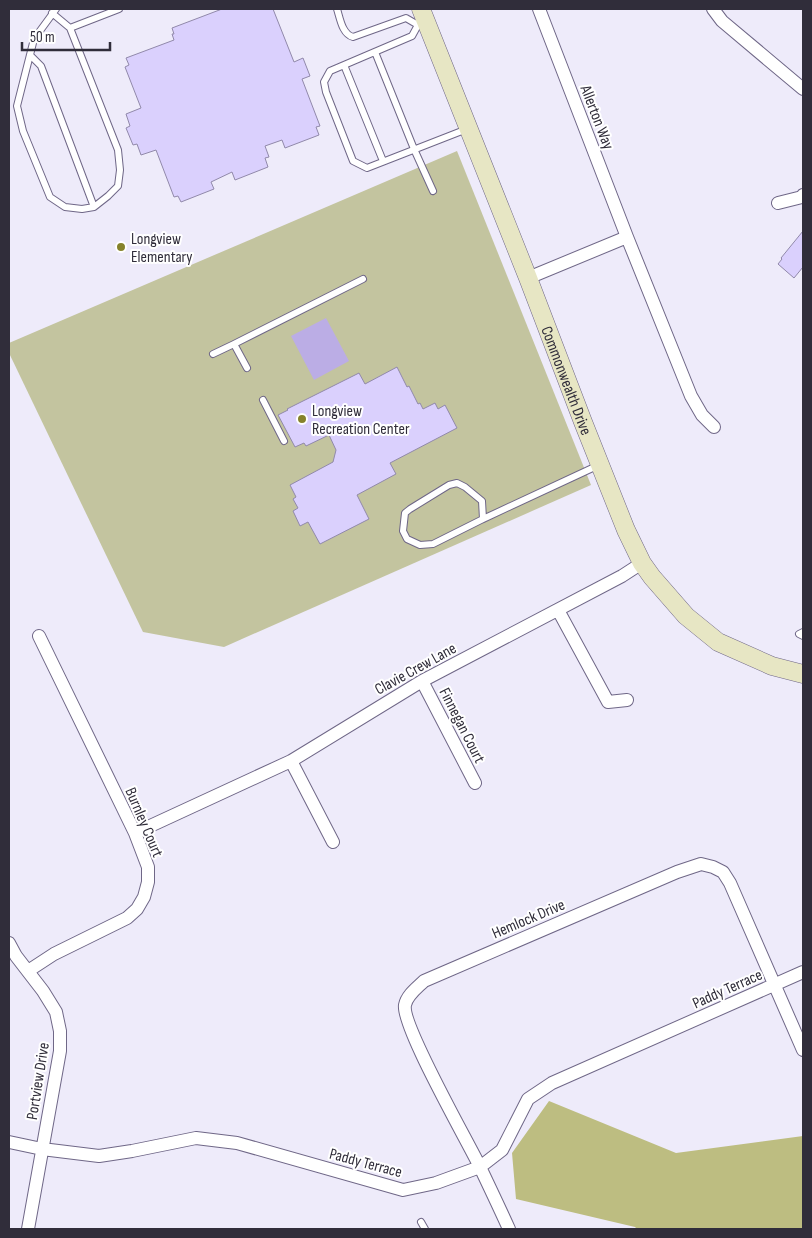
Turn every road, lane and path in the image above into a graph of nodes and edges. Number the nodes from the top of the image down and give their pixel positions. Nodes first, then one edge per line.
1 (119, 9) edge
2 (337, 9) edge
3 (540, 9) edge
4 (713, 9) edge
5 (110, 10) edge
6 (54, 11) edge
7 (421, 18) edge
8 (70, 28) junction
9 (375, 52) junction
10 (30, 54) junction
11 (344, 65) junction
12 (803, 89) edge
13 (468, 129) junction
14 (414, 149) junction
15 (383, 161) junction
16 (433, 191) dead end
17 (803, 195) edge
18 (778, 203) dead end
19 (94, 207) junction
20 (627, 237) junction
21 (528, 278) junction
22 (363, 279) dead end
23 (234, 344) junction
24 (213, 354) dead end
25 (247, 368) dead end
26 (263, 400) dead end
27 (714, 427) dead end
28 (284, 441) dead end
29 (600, 464) junction
30 (483, 519) junction
31 (642, 563) junction
32 (558, 610) junction
33 (803, 632) edge
34 (40, 636) dead end
35 (803, 636) edge
36 (803, 674) edge
37 (422, 681) junction
38 (626, 700) dead end
39 (291, 760) junction
40 (475, 783) dead end
41 (135, 834) junction
42 (333, 842) dead end
43 (9, 943) edge
44 (28, 971) junction
45 (803, 972) edge
46 (775, 985) junction
47 (803, 1050) edge
48 (9, 1142) edge
49 (42, 1149) junction
50 (480, 1167) junction
51 (421, 1222) dead end
52 (28, 1229) edge
53 (424, 1229) edge
54 (509, 1229) edge

1 - 5 lane
2 - 7 lane
3 - 20 street, Allerton Way
4 - 12 street
5 - 8 lane
6 - 8 lane
6 - 10 lane
7 - 9 lane
7 - 13 street, Commonwealth Drive
8 - 19 lane
9 - 11 lane
9 - 14 lane
10 - 19 lane
10 - 19 lane
11 - 15 lane
11 - 15 lane
13 - 14 lane
13 - 21 street, Commonwealth Drive
14 - 15 lane
14 - 16 lane
17 - 18 street
20 - 21 street
20 - 27 street, Allerton Way
21 - 29 street, Commonwealth Drive
22 - 23 lane
23 - 24 lane
23 - 25 lane
26 - 28 lane
29 - 30 lane
29 - 31 street, Commonwealth Drive
30 - 30 lane
31 - 32 street, Clavie Crew Lane
31 - 36 street, Commonwealth Drive
32 - 37 street, Clavie Crew Lane
32 - 38 street
33 - 35 lane
34 - 41 street, Burnley Court
37 - 39 street, Clavie Crew Lane
37 - 40 street, Finnegan Court
39 - 41 street, Clavie Crew Lane
39 - 42 street
41 - 44 street, Burnley Court
43 - 44 street, Portview Drive
44 - 49 street, Portview Drive
45 - 46 street, Paddy Terrace
46 - 47 street, Hemlock Drive
46 - 50 street, Paddy Terrace
46 - 50 street, Hemlock Drive
48 - 49 street, Paddy Terrace
49 - 50 street, Paddy Terrace
49 - 52 street, Portview Drive
50 - 54 street, Hemlock Drive
51 - 53 lane

